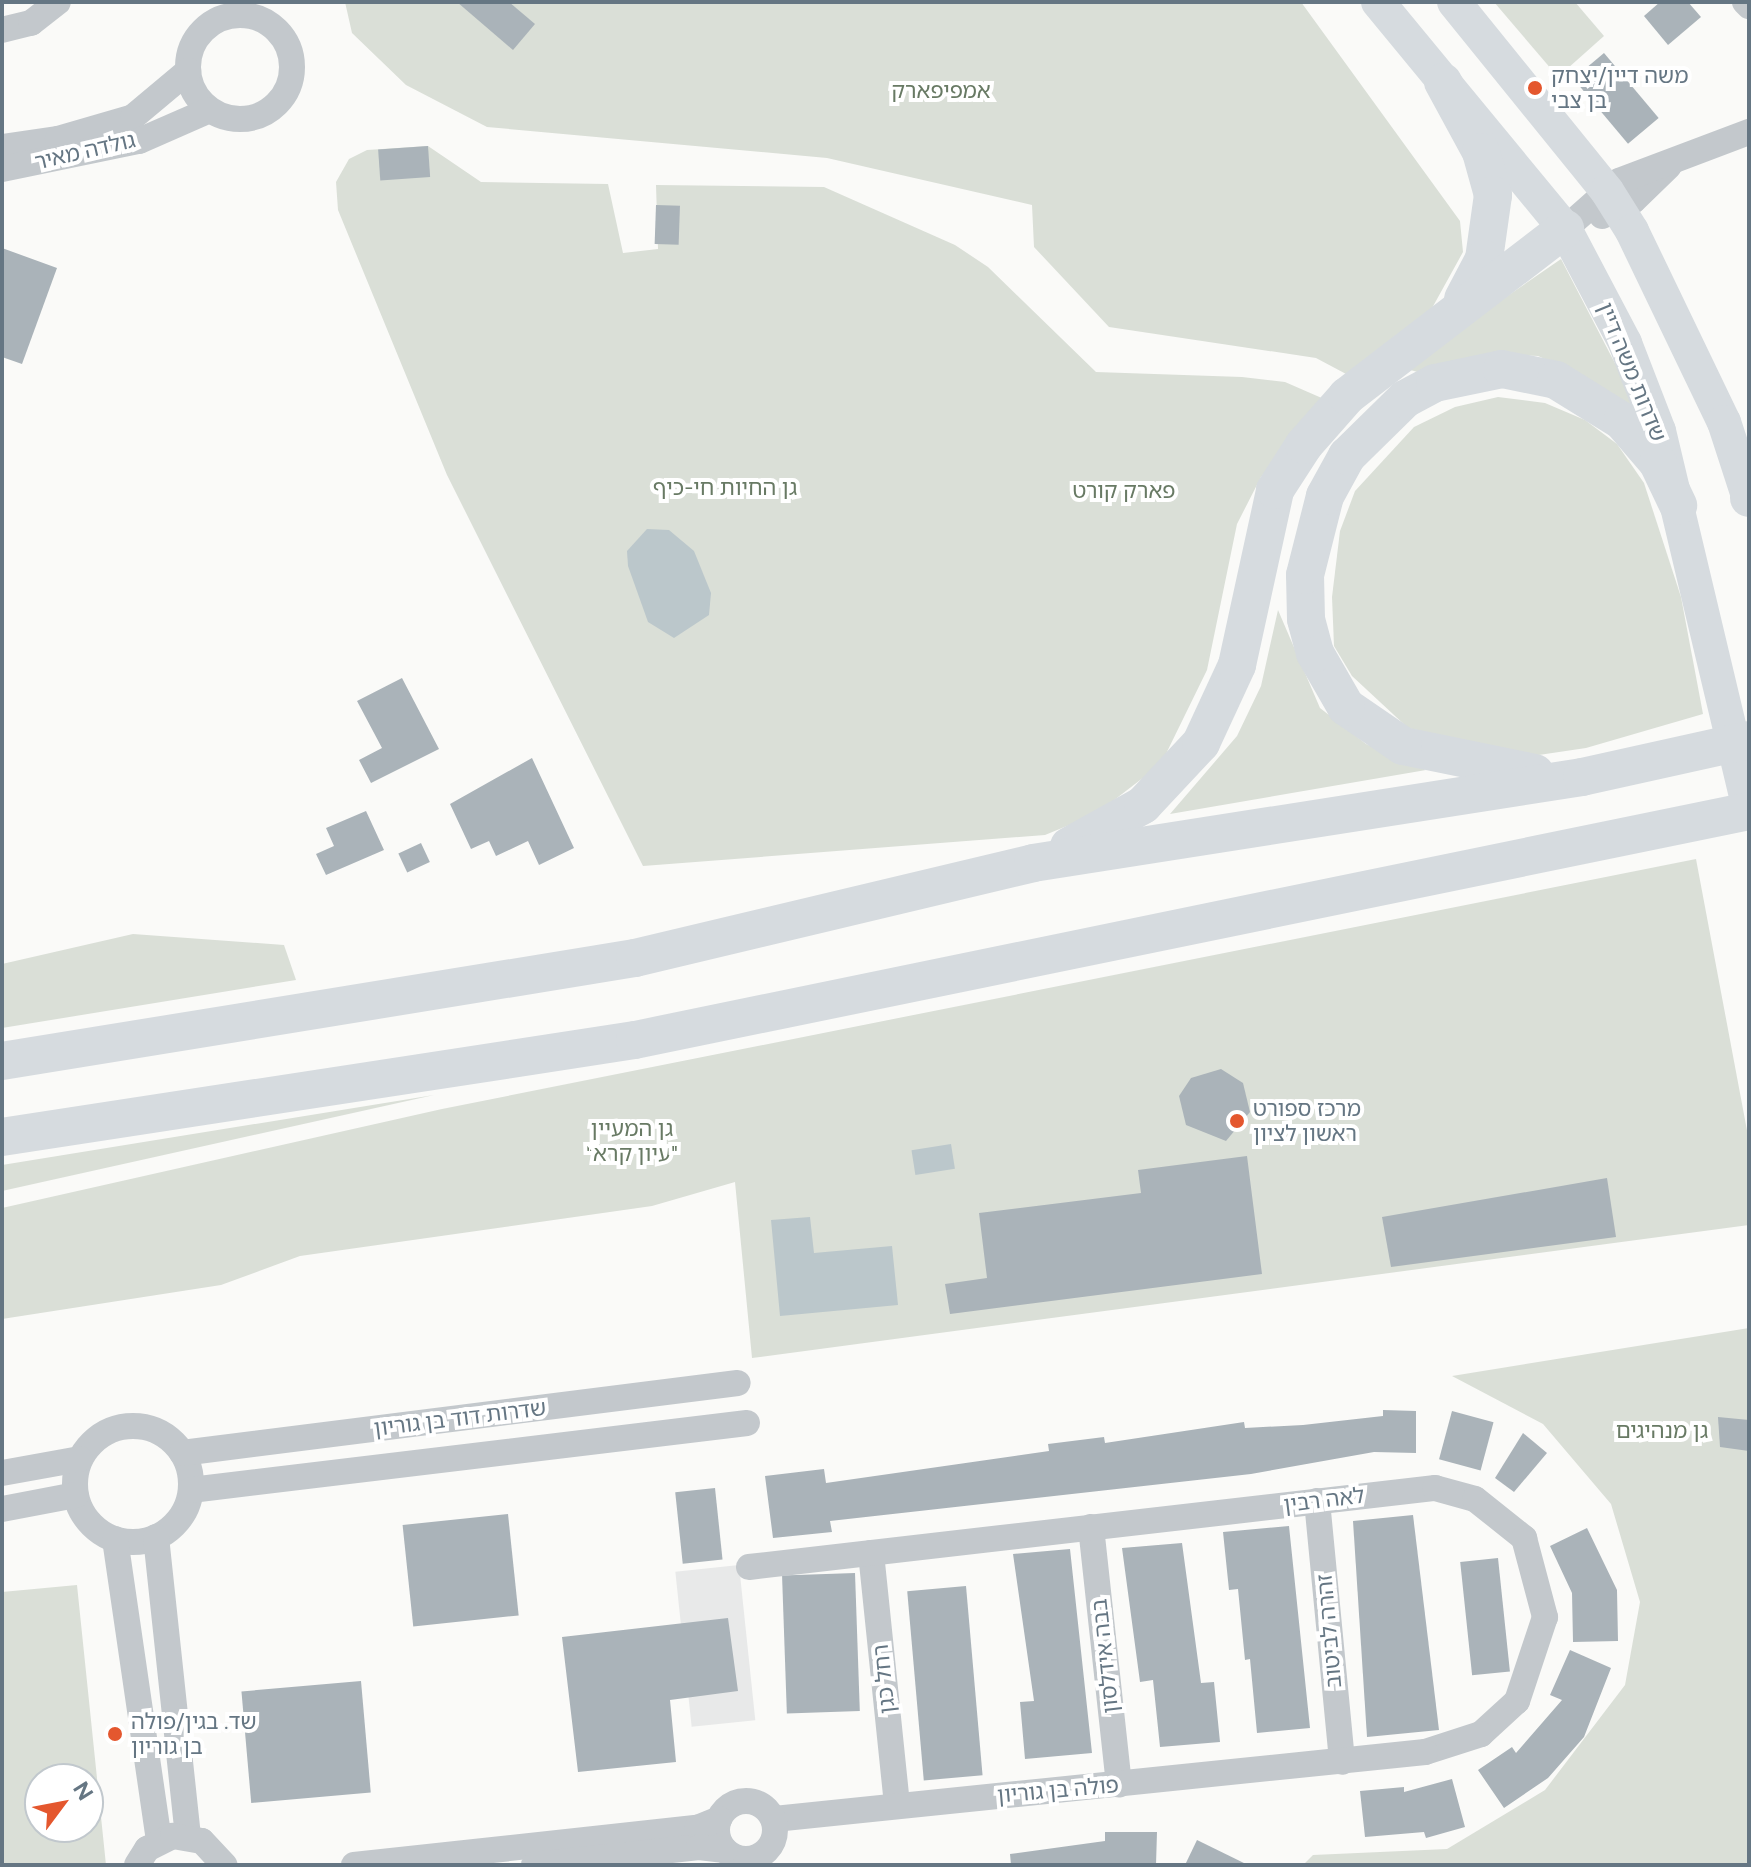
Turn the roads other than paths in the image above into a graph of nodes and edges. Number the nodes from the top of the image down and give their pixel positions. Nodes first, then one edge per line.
1 (58, 2) edge
2 (1378, 2) edge
3 (1454, 2) edge
4 (223, 11) edge
5 (266, 12) edge
6 (2, 30) edge
7 (188, 71) junction
8 (1443, 82) junction
9 (210, 110) junction
10 (1749, 132) edge
11 (2, 147) edge
12 (2, 169) edge
13 (1612, 200) junction
14 (1565, 229) junction
15 (1443, 322) junction
16 (1749, 498) edge
17 (1678, 505) junction
18 (1749, 740) edge
19 (1582, 777) junction
20 (1749, 811) edge
21 (1033, 863) junction
22 (2, 1061) edge
23 (2, 1137) edge
24 (738, 1383) dead end
25 (747, 1423) dead end
26 (182, 1453) junction
27 (80, 1459) junction
28 (2, 1473) edge
29 (191, 1490) junction
30 (76, 1495) junction
31 (1317, 1501) junction
32 (2, 1509) edge
33 (1091, 1527) junction
34 (156, 1537) junction
35 (115, 1539) junction
36 (871, 1553) junction
37 (749, 1567) dead end
38 (1342, 1762) junction
39 (1119, 1784) junction
40 (897, 1806) junction
41 (719, 1819) junction
42 (774, 1819) junction
43 (188, 1836) junction
44 (159, 1840) junction
45 (725, 1850) junction
46 (757, 1861) edge
47 (137, 1865) edge
48 (224, 1865) edge
49 (354, 1865) edge
50 (534, 1865) edge

1 - 6 street
2 - 8 main road, שדרות משה דיין
3 - 13 main road
4 - 5 street
4 - 7 street
5 - 9 street
7 - 9 street
7 - 11 street, גולדה מאיר
8 - 14 main road, שדרות משה דיין
8 - 15 highway
9 - 12 street, גולדה מאיר
10 - 13 street
13 - 14 street
13 - 16 main road
14 - 15 highway
14 - 17 main road, שדרות משה דיין
15 - 21 highway
17 - 19 highway
17 - 20 main road, שדרות משה דיין
18 - 19 highway
19 - 21 highway
20 - 23 highway
21 - 22 highway
24 - 26 street, שדרות דוד בן גוריון
25 - 29 street, שדרות דוד בן גוריון
26 - 27 street
26 - 29 street
27 - 28 street
27 - 30 street
29 - 34 street
30 - 32 street
30 - 35 street
31 - 33 street, לאה רבין
31 - 38 street, זהרה לביטוב
31 - 38 street, לאה רבין
33 - 36 street, לאה רבין
33 - 39 street, בבה אידלסון
34 - 35 street
34 - 43 street
35 - 44 street
36 - 37 street, לאה רבין
36 - 40 street, רחל כגן
38 - 39 street, פולה בן גוריון
39 - 40 street, פולה בן גוריון
40 - 42 street, פולה בן גוריון
41 - 42 street
41 - 45 street
41 - 49 street
42 - 46 street
43 - 44 street
43 - 48 street
44 - 47 street
45 - 46 street
45 - 50 street

